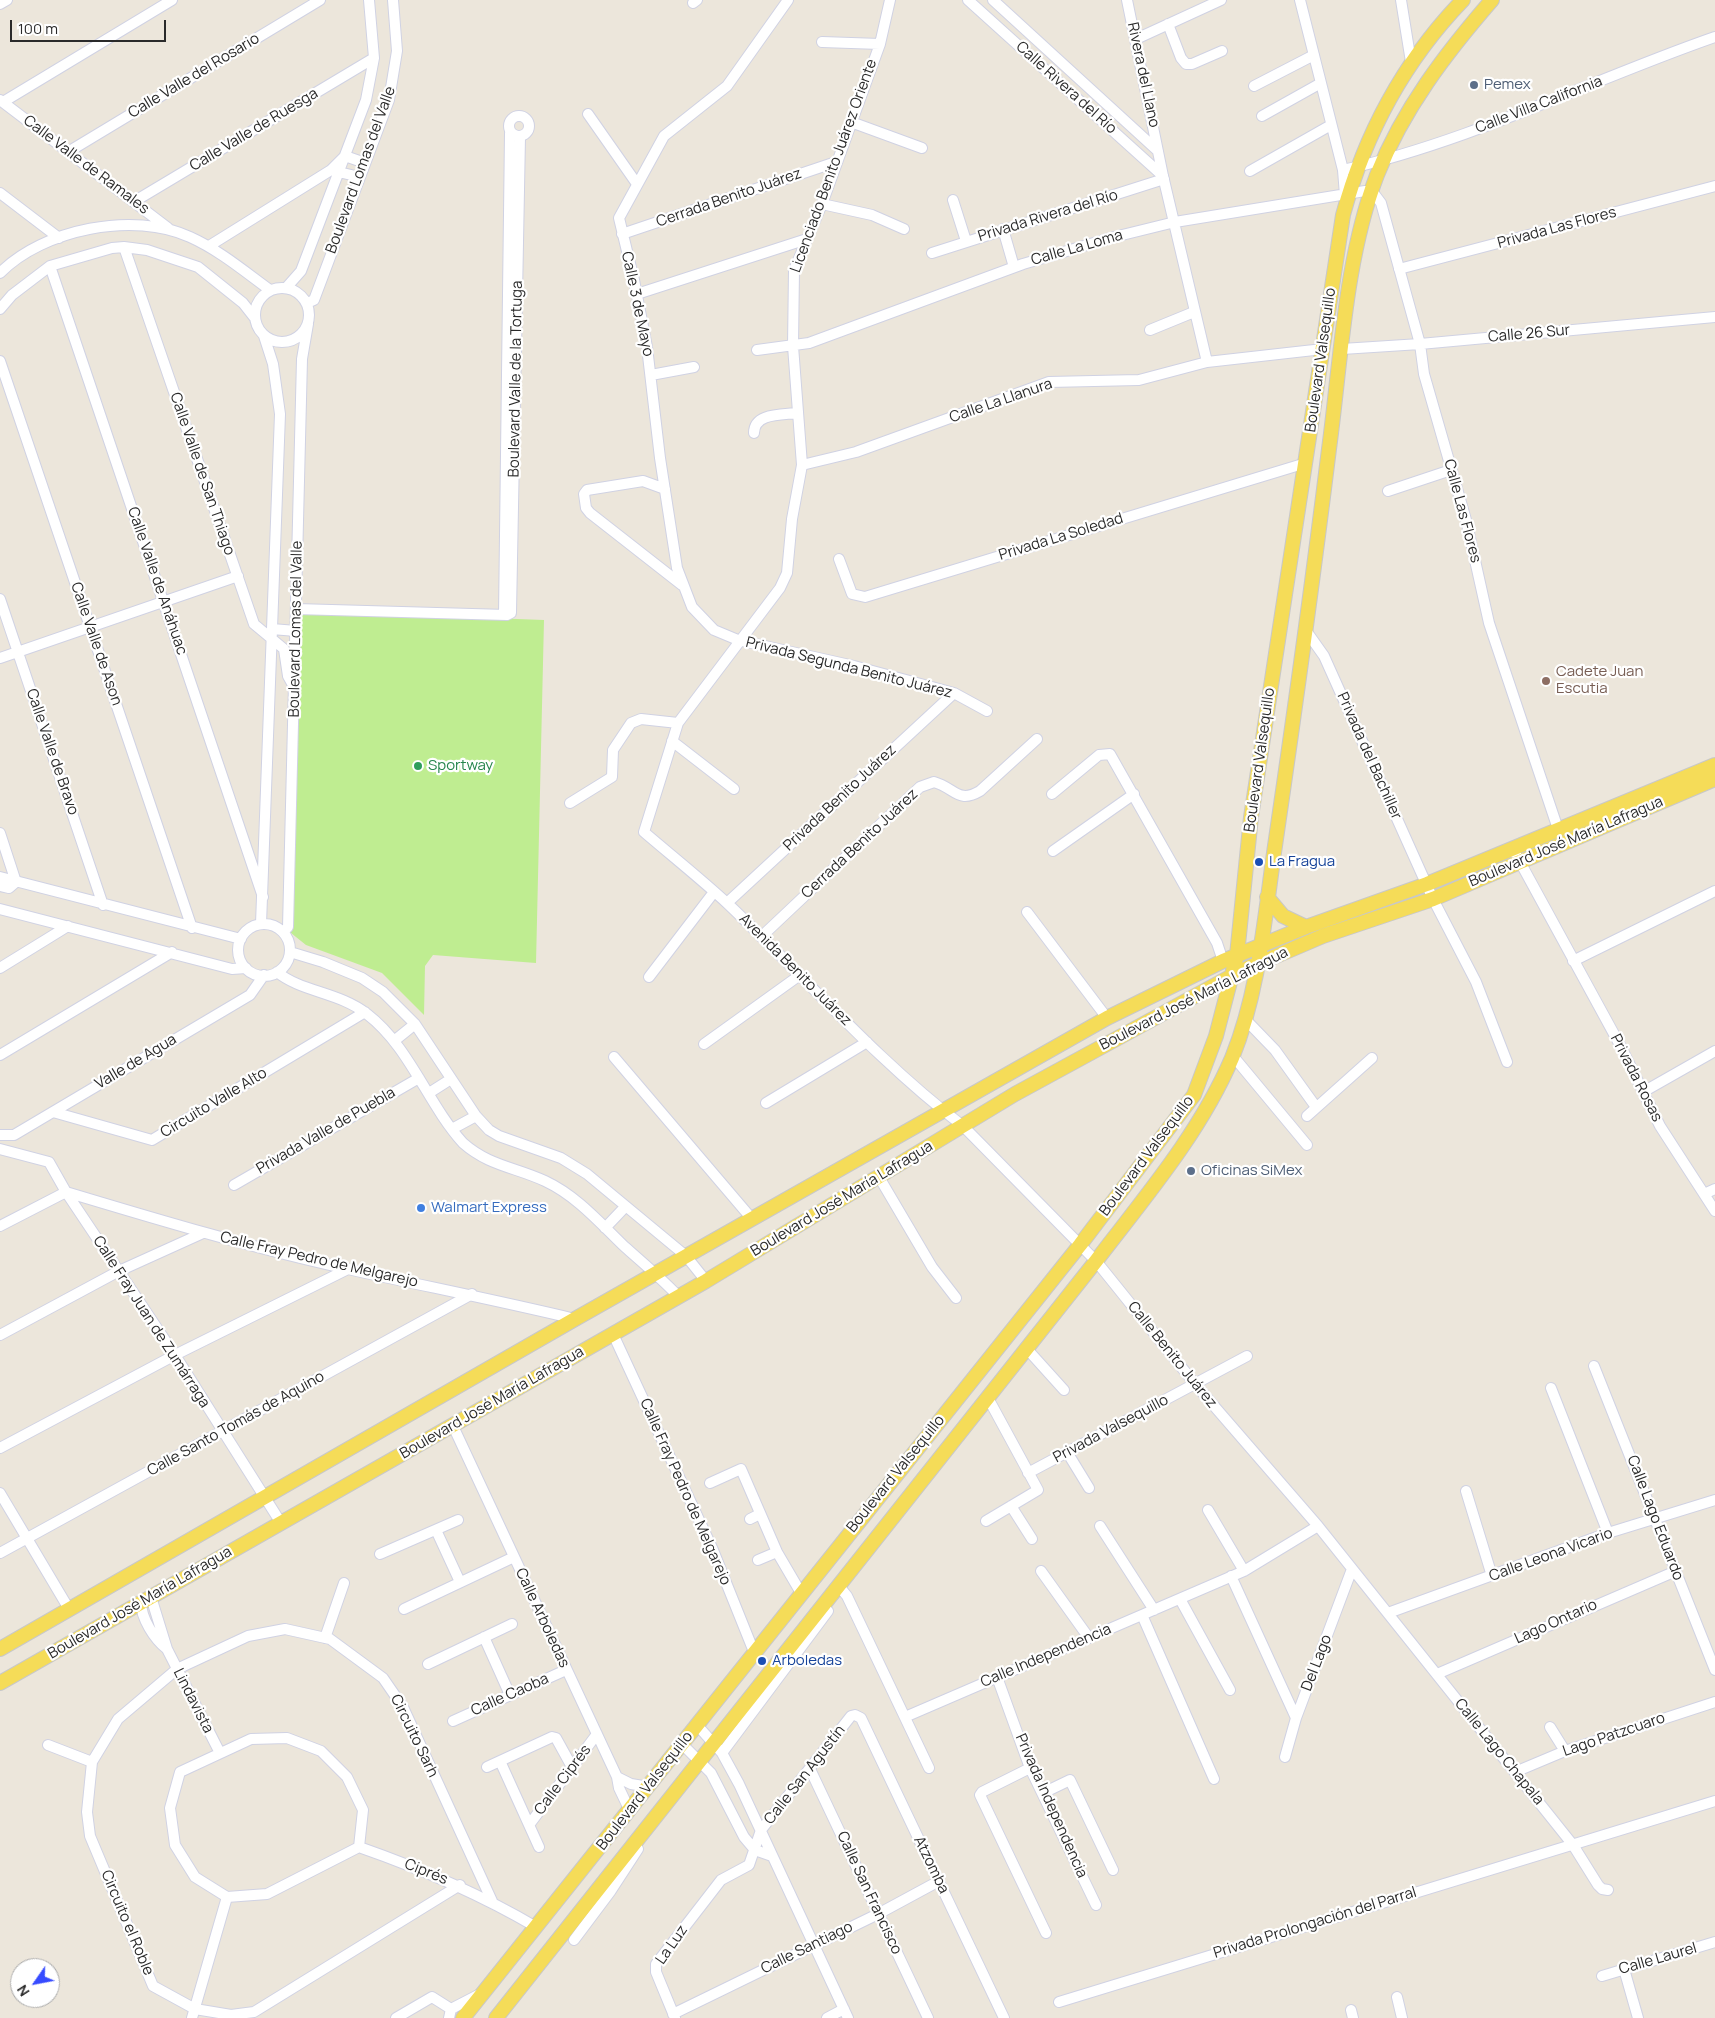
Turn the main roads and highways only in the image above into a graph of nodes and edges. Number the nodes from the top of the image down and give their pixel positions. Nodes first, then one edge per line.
1 (1463, 0) edge
2 (1492, 0) edge
3 (1715, 765) edge
4 (1715, 779) edge
5 (1267, 897) junction
6 (1306, 927) junction
7 (1261, 946) junction
8 (1237, 955) junction
9 (1258, 963) junction
10 (1233, 976) junction
11 (0, 1649) edge
12 (0, 1683) edge
13 (463, 2018) edge
14 (496, 2018) edge

1 - 8 main road, Boulevard Valsequillo
2 - 5 main road, Boulevard Valsequillo
3 - 6 main road, Boulevard José María Lafragua
4 - 9 main road, Boulevard José María Lafragua
5 - 6 main road
5 - 7 main road, Boulevard Valsequillo
6 - 7 main road, Boulevard José María Lafragua
7 - 8 main road, Boulevard José María Lafragua
7 - 9 main road, Boulevard Valsequillo
8 - 10 main road, Boulevard Valsequillo
8 - 11 main road, Boulevard José María Lafragua
9 - 10 main road, Boulevard José María Lafragua
9 - 14 main road, Boulevard Valsequillo
10 - 12 main road, Boulevard José María Lafragua
10 - 13 main road, Boulevard Valsequillo

